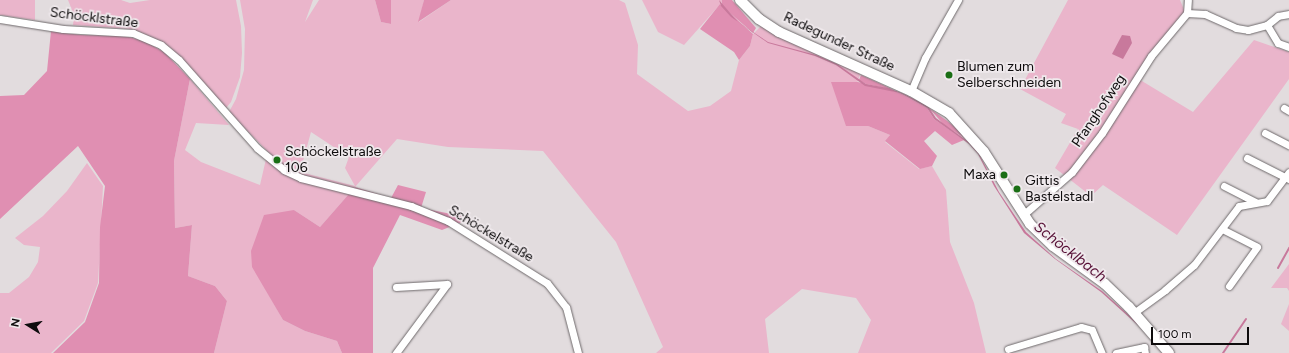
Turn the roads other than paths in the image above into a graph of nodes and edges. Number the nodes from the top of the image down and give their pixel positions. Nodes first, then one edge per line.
1 (740, 0) edge
2 (958, 0) edge
3 (1188, 0) edge
4 (1187, 13) junction
5 (1289, 14) edge
6 (0, 19) edge
7 (1267, 25) junction
8 (1289, 47) edge
9 (911, 91) junction
10 (225, 115) joint
11 (1266, 134) dead end
12 (1289, 145) edge
13 (1247, 158) dead end
14 (1288, 176) edge
15 (1224, 186) dead end
16 (1255, 202) junction
17 (1023, 215) junction
18 (1222, 230) junction
19 (1229, 286) dead end
20 (396, 287) dead end
21 (1135, 312) junction
22 (1008, 349) dead end
23 (396, 353) edge
24 (578, 353) edge
25 (1102, 353) edge
26 (1116, 353) edge
27 (1145, 353) edge
28 (1169, 353) edge

1 - 9 main road, Radegunder Straße
2 - 9 street
3 - 4 street
4 - 7 street
4 - 17 street, Pfanghofweg
5 - 7 street
6 - 10 street, Schöcklstraße
7 - 8 street
9 - 17 main road, Radegunder Straße
10 - 24 street, Schöckelstraße
11 - 12 street
13 - 14 street
14 - 16 street
15 - 16 street
16 - 18 street
17 - 21 main road, Radegunder Straße
18 - 19 street
18 - 21 street
20 - 23 street
21 - 28 main road, Radegunder Straße
22 - 25 street
26 - 27 street

